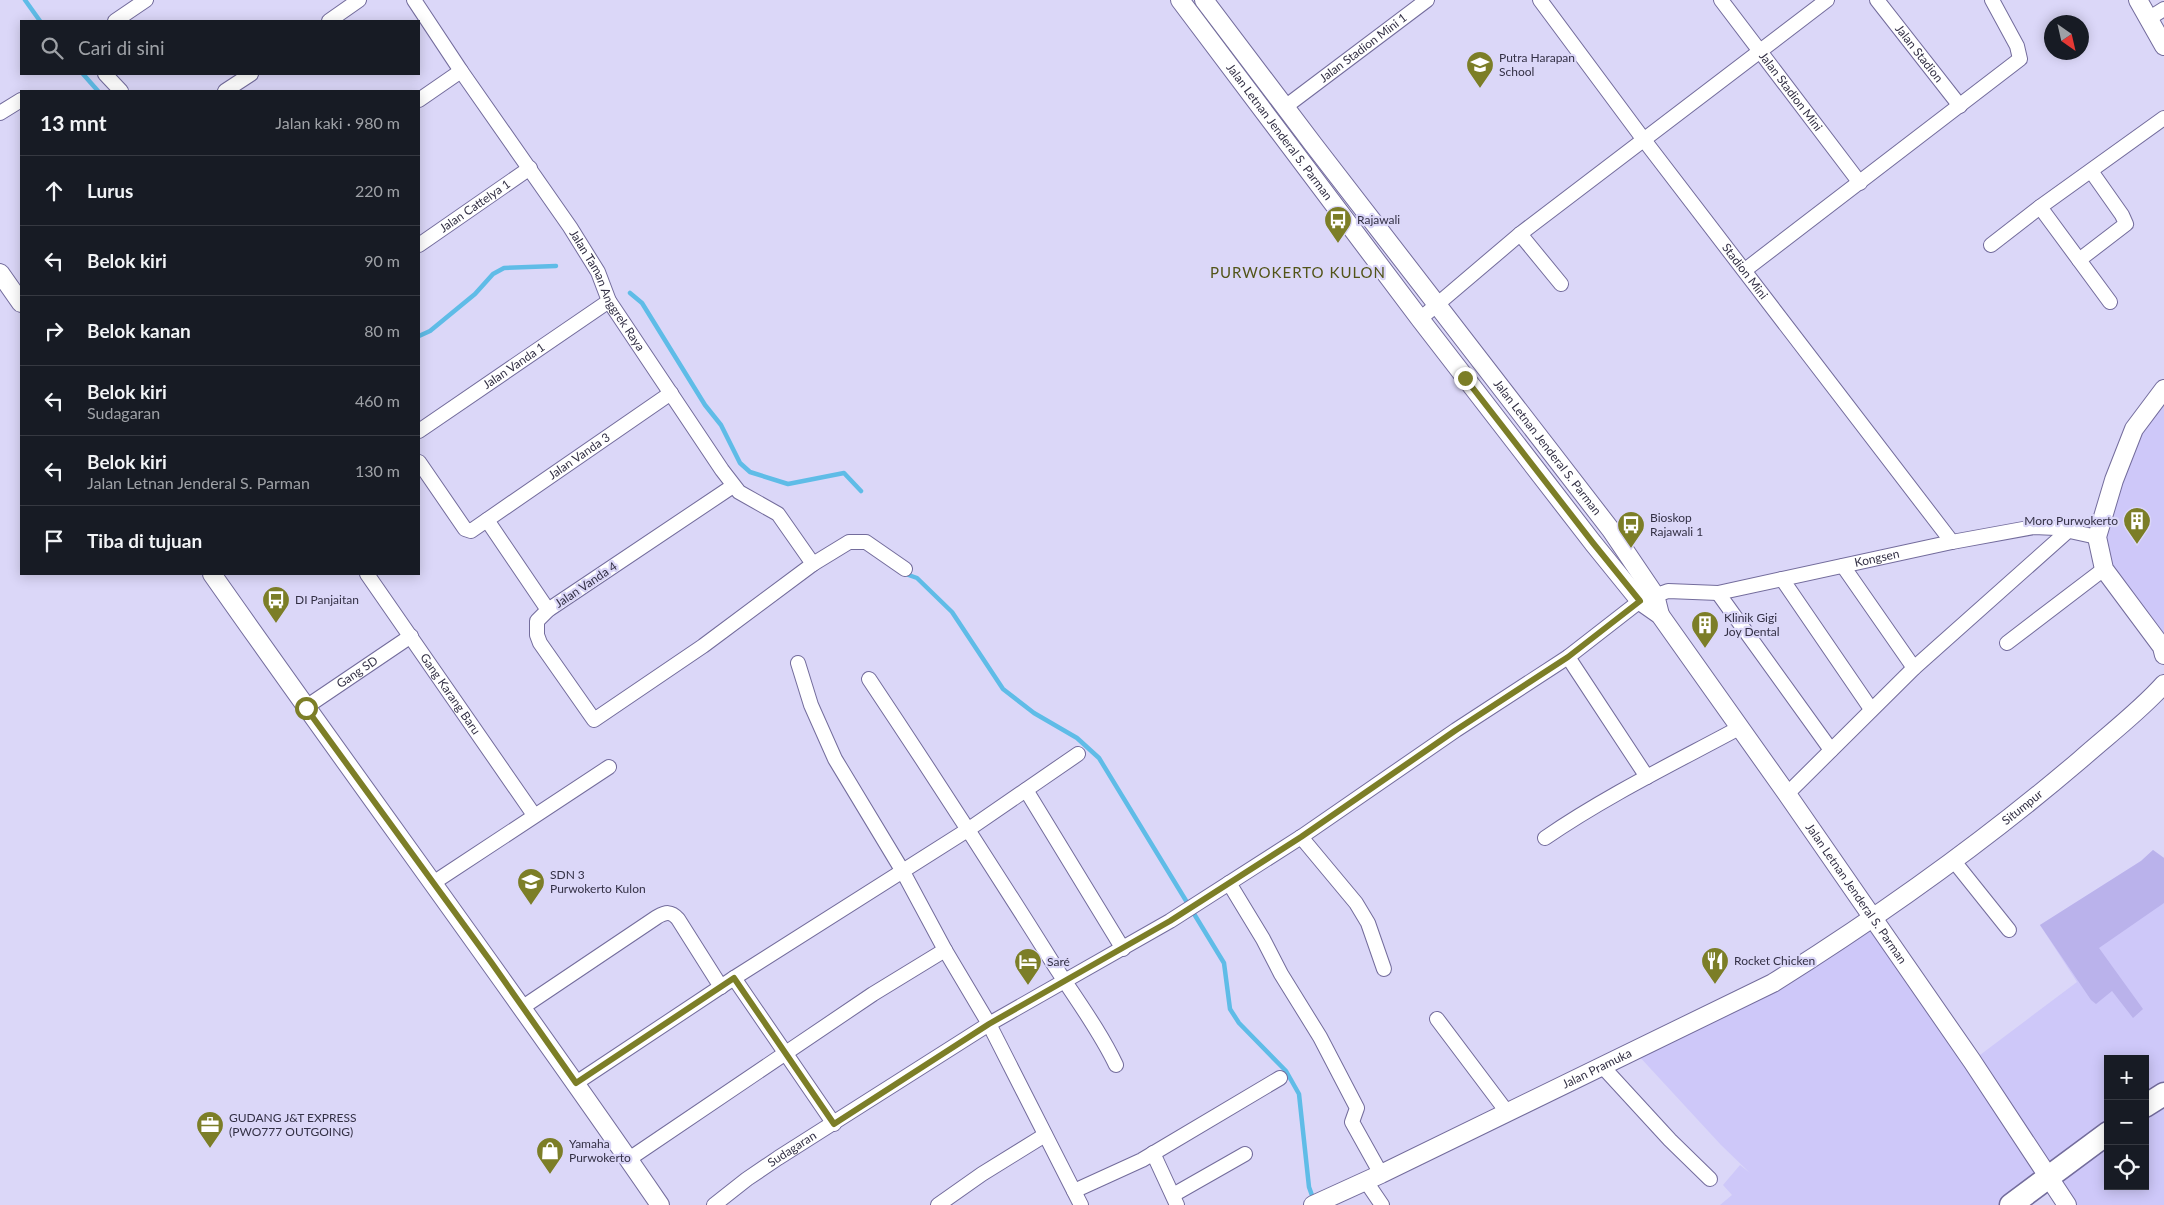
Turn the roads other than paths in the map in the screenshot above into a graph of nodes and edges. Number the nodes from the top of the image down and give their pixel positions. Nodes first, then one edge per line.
1 (146, 0) edge
2 (359, 0) edge
3 (414, 0) edge
4 (1180, 0) edge
5 (1204, 0) edge
6 (1427, 0) edge
7 (1540, 0) edge
8 (1721, 0) edge
9 (1827, 0) edge
10 (1877, 0) edge
11 (1992, 0) edge
12 (2138, 0) edge
13 (2164, 9) edge
14 (2148, 19) junction
15 (116, 20) edge
16 (330, 20) edge
17 (2164, 46) edge
18 (1760, 51) junction
19 (461, 71) junction
20 (106, 75) edge
21 (249, 75) edge
22 (120, 90) edge
23 (227, 90) edge
24 (420, 99) edge
25 (20, 101) edge
26 (1292, 102) junction
27 (1960, 106) junction
28 (0, 113) edge
29 (2164, 118) edge
30 (1644, 140) junction
31 (530, 168) junction
32 (2090, 171) junction
33 (1860, 183) junction
34 (2040, 207) junction
35 (1520, 234) junction
36 (420, 244) edge
37 (1991, 245) dead end
38 (2079, 260) junction
39 (1745, 270) junction
40 (0, 273) edge
41 (1561, 284) dead end
42 (609, 301) junction
43 (20, 302) edge
44 (2110, 302) dead end
45 (1437, 306) junction
46 (1420, 319) junction
47 (2164, 389) edge
48 (671, 393) junction
49 (420, 430) edge
50 (1556, 460) junction
51 (420, 463) edge
52 (1538, 472) junction
53 (733, 486) junction
54 (487, 520) junction
55 (2069, 530) junction
56 (2097, 537) junction
57 (1952, 542) junction
58 (813, 564) junction
59 (1843, 566) junction
60 (905, 569) dead end
61 (2104, 569) junction
62 (213, 575) edge
63 (368, 575) edge
64 (1782, 579) junction
65 (1718, 592) junction
66 (1648, 598) junction
67 (548, 610) junction
68 (411, 636) junction
69 (2007, 643) dead end
70 (2164, 655) edge
71 (1568, 657) junction
72 (798, 662) dead end
73 (1914, 668) junction
74 (868, 679) dead end
75 (2164, 684) edge
76 (306, 708) junction
77 (1871, 709) junction
78 (1739, 728) junction
79 (1831, 750) junction
80 (1078, 754) dead end
81 (609, 767) dead end
82 (1647, 777) junction
83 (1026, 790) junction
84 (1788, 794) junction
85 (534, 815) junction
86 (969, 829) junction
87 (1301, 837) junction
88 (1545, 838) dead end
89 (1954, 860) junction
90 (902, 870) junction
91 (1228, 882) junction
92 (433, 883) junction
93 (1871, 918) junction
94 (2009, 930) dead end
95 (1123, 949) junction
96 (945, 950) junction
97 (1384, 969) dead end
98 (734, 978) junction
99 (1065, 983) junction
100 (721, 988) junction
101 (523, 1007) junction
102 (1437, 1019) dead end
103 (989, 1024) junction
104 (786, 1053) junction
105 (1116, 1064) dead end
106 (1602, 1066) junction
107 (1280, 1078) dead end
108 (576, 1083) junction
109 (2164, 1094) edge
110 (2149, 1103) edge
111 (1507, 1112) junction
112 (834, 1124) junction
113 (1045, 1135) junction
114 (2104, 1136) edge
115 (1153, 1153) junction
116 (1245, 1154) dead end
117 (629, 1159) junction
118 (1373, 1177) junction
119 (2048, 1178) junction
120 (1710, 1179) dead end
121 (1074, 1191) junction
122 (1175, 1200) edge
123 (1320, 1202) edge
124 (660, 1205) edge
125 (714, 1205) edge
126 (938, 1205) edge
127 (1081, 1205) edge
128 (1382, 1205) edge
129 (2011, 1205) edge
130 (2067, 1205) edge

1 - 15 street
2 - 16 street
3 - 19 street, Jalan Taman Anggrek Raya
4 - 46 street, Jalan Letnan Jenderal S. Parman
5 - 26 street, Jalan Letnan Jenderal S. Parman
6 - 26 street, Jalan Stadion Mini 1
7 - 30 street, Stadion Mini
8 - 18 street, Jalan Stadion Mini
9 - 18 street
10 - 27 street, Jalan Stadion
11 - 27 street
12 - 14 street
13 - 14 street
14 - 17 street
18 - 30 street
18 - 33 street, Jalan Stadion Mini
19 - 24 street
19 - 31 street, Jalan Taman Anggrek Raya
20 - 22 street
21 - 23 street
25 - 28 street
26 - 45 street, Jalan Letnan Jenderal S. Parman
27 - 33 street
29 - 32 street
30 - 35 street
30 - 39 street, Stadion Mini
31 - 36 street, Jalan Cattelya 1
31 - 42 street, Jalan Taman Anggrek Raya
32 - 34 street
32 - 38 street
33 - 39 street
34 - 37 street
34 - 38 street
35 - 41 street
35 - 45 street
38 - 44 street
39 - 57 street, Stadion Mini
40 - 43 street
42 - 48 street, Jalan Taman Anggrek Raya
42 - 49 street, Jalan Vanda 1
45 - 46 street
45 - 50 street, Jalan Letnan Jenderal S. Parman
46 - 52 street, Jalan Letnan Jenderal S. Parman
47 - 56 street
48 - 53 street, Jalan Taman Anggrek Raya
48 - 54 street, Jalan Vanda 3
50 - 52 street
50 - 66 street, Jalan Letnan Jenderal S. Parman
51 - 54 street, Jalan Vanda 3
52 - 66 street, Jalan Letnan Jenderal S. Parman
53 - 58 street, Jalan Taman Anggrek Raya
53 - 67 street, Jalan Vanda 4
54 - 67 street
55 - 56 street, Kongsen
55 - 57 street, Kongsen
55 - 73 street
56 - 61 street
57 - 59 street, Kongsen
58 - 60 street
58 - 67 street, Jalan Vanda 4
59 - 64 street, Kongsen
59 - 73 street
61 - 69 street
61 - 70 street
62 - 76 street
63 - 68 street, Gang Karang Baru
64 - 65 street, Kongsen
64 - 77 street
65 - 66 street, Kongsen
65 - 79 street
66 - 71 street, Sudagaran
66 - 78 street, Jalan Letnan Jenderal S. Parman
68 - 76 street, Gang SD
68 - 85 street, Gang Karang Baru
71 - 82 street
71 - 87 street, Sudagaran
72 - 90 street
73 - 77 street
74 - 86 street
75 - 89 street, Situmpur
76 - 92 street
77 - 79 street
78 - 82 street
78 - 84 street, Jalan Letnan Jenderal S. Parman
79 - 84 street
80 - 83 street
81 - 85 street
82 - 88 street
83 - 86 street
83 - 95 street
84 - 93 street, Jalan Letnan Jenderal S. Parman
85 - 92 street
86 - 90 street
86 - 99 street
87 - 91 street, Sudagaran
87 - 97 street
89 - 93 street, Situmpur
89 - 94 street
90 - 96 street
90 - 98 street
91 - 95 street, Sudagaran
91 - 118 street
92 - 101 street
93 - 106 street, Jalan Pramuka
93 - 119 street, Jalan Letnan Jenderal S. Parman
95 - 99 street, Sudagaran
96 - 103 street
96 - 104 street
98 - 100 street
98 - 104 street
99 - 103 street, Sudagaran
99 - 105 street
100 - 101 street
100 - 108 street
101 - 108 street
102 - 111 street
103 - 112 street, Sudagaran
103 - 113 street
104 - 112 street
104 - 117 street
106 - 111 street, Jalan Pramuka
106 - 120 street
107 - 115 street
108 - 117 street
109 - 110 main road
111 - 118 street, Jalan Pramuka
112 - 125 street, Sudagaran
113 - 121 street
113 - 126 street
114 - 119 main road
115 - 121 street
115 - 122 street
116 - 122 street
117 - 124 street
118 - 123 street, Jalan Pramuka
118 - 128 street
119 - 129 main road
119 - 130 street, Jalan Letnan Jenderal S. Parman
121 - 127 street

